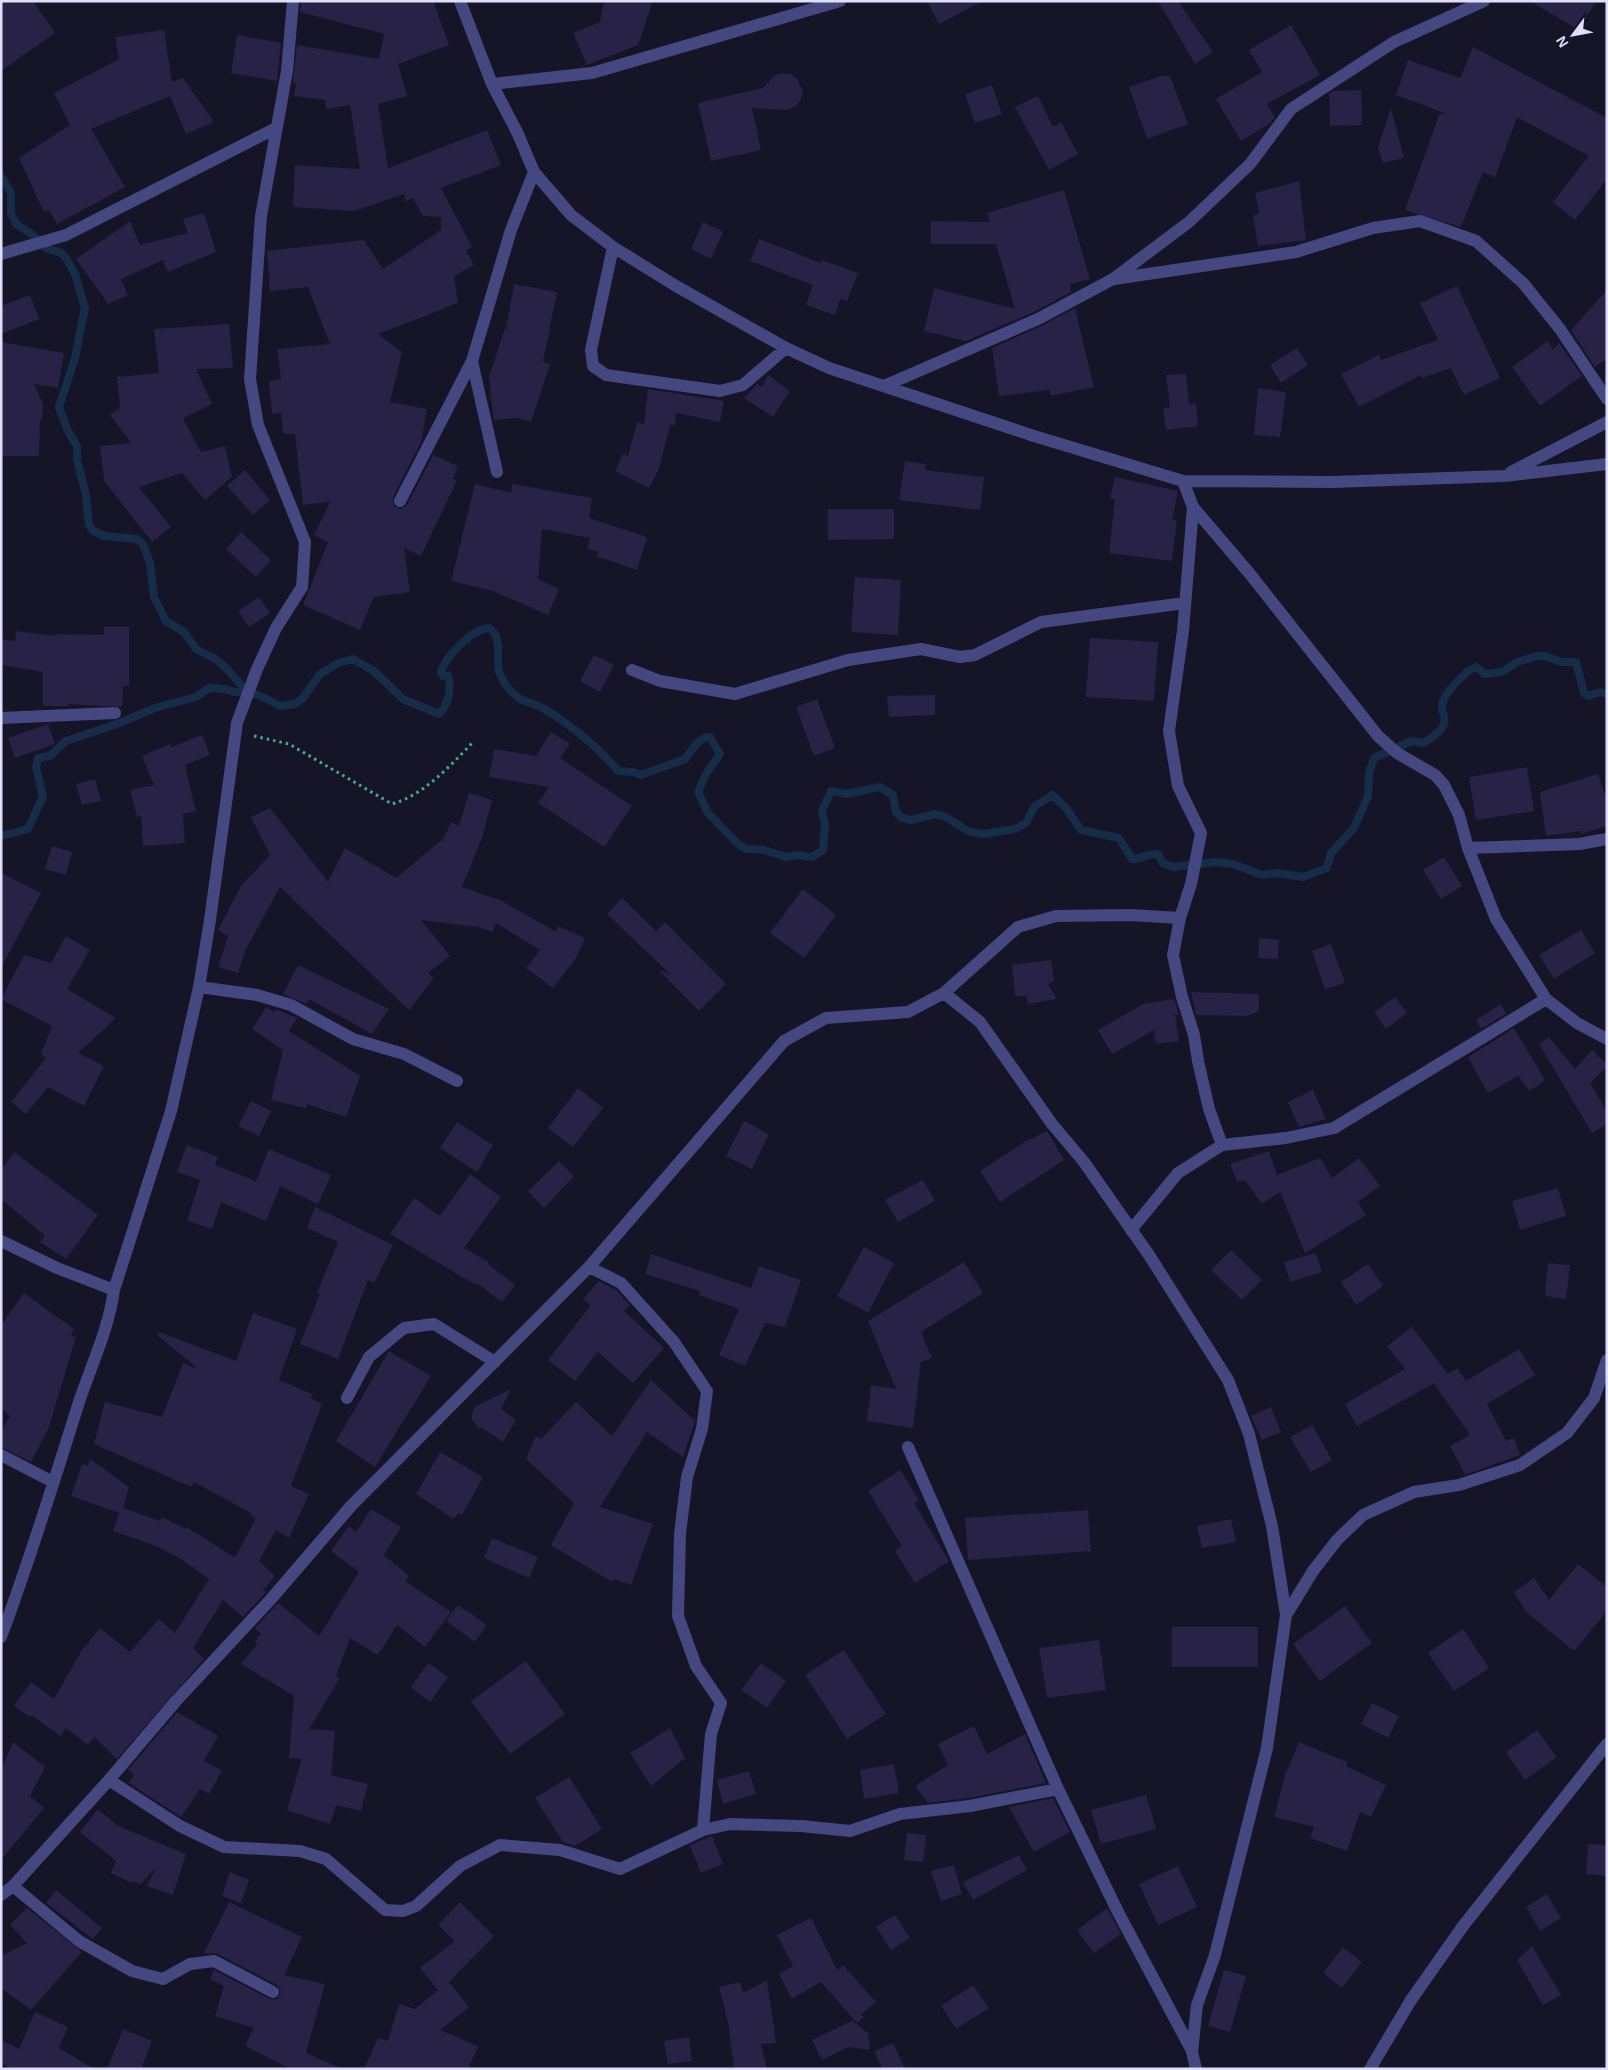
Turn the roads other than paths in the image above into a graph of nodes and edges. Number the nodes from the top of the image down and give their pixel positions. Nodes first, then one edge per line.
1 (293, 1) edge
2 (460, 1) edge
3 (840, 1) edge
4 (1484, 1) edge
5 (492, 84) junction
6 (276, 128) junction
7 (534, 172) junction
8 (613, 247) junction
9 (1, 254) edge
10 (1113, 279) junction
11 (786, 348) junction
12 (472, 361) junction
13 (884, 386) junction
14 (1607, 399) edge
15 (1607, 422) edge
16 (1607, 464) edge
17 (497, 472) dead end
18 (1504, 476) junction
19 (1183, 481) junction
20 (400, 502) dead end
21 (1193, 507) junction
22 (1185, 603) junction
23 (632, 670) dead end
24 (115, 713) dead end
25 (1, 718) edge
26 (1607, 838) edge
27 (1468, 848) junction
28 (1180, 918) junction
29 (198, 987) junction
30 (944, 993) junction
31 (1546, 999) junction
32 (1607, 1039) edge
33 (457, 1081) dead end
34 (1222, 1145) junction
35 (1131, 1230) junction
36 (1, 1241) edge
37 (590, 1267) junction
38 (114, 1290) junction
39 (1607, 1360) edge
40 (495, 1362) junction
41 (347, 1398) dead end
42 (908, 1448) dead end
43 (1, 1455) edge
44 (53, 1482) junction
45 (1286, 1615) junction
46 (1, 1637) edge
47 (1607, 1744) edge
48 (109, 1780) junction
49 (1058, 1789) junction
50 (703, 1830) junction
51 (13, 1886) junction
52 (1, 1895) edge
53 (273, 1992) dead end
54 (1192, 2052) junction
55 (1196, 2069) edge
56 (1370, 2069) edge

1 - 6 street
2 - 5 street
3 - 5 street
4 - 10 street
5 - 7 street
6 - 9 street
6 - 29 street
7 - 8 street
7 - 12 street
8 - 11 street
8 - 11 street
10 - 13 street
10 - 14 street
11 - 13 street
12 - 17 street
12 - 20 street
13 - 19 street
15 - 18 street
16 - 18 street
18 - 19 street
19 - 21 street
21 - 22 street
21 - 27 street
22 - 23 street
22 - 28 street
24 - 25 street
26 - 27 street
27 - 31 street
28 - 30 street
28 - 34 street
29 - 33 street
29 - 38 street
30 - 35 street
30 - 37 street
31 - 32 street
31 - 34 street
34 - 35 street
35 - 45 street
36 - 38 street
37 - 40 street
37 - 50 street
38 - 44 street
39 - 45 street
40 - 41 street
40 - 48 street
42 - 49 street
43 - 44 street
44 - 46 street
45 - 54 street
47 - 56 street
48 - 50 street
48 - 51 street
49 - 50 street
49 - 54 street
51 - 52 street
51 - 53 street
54 - 55 street

